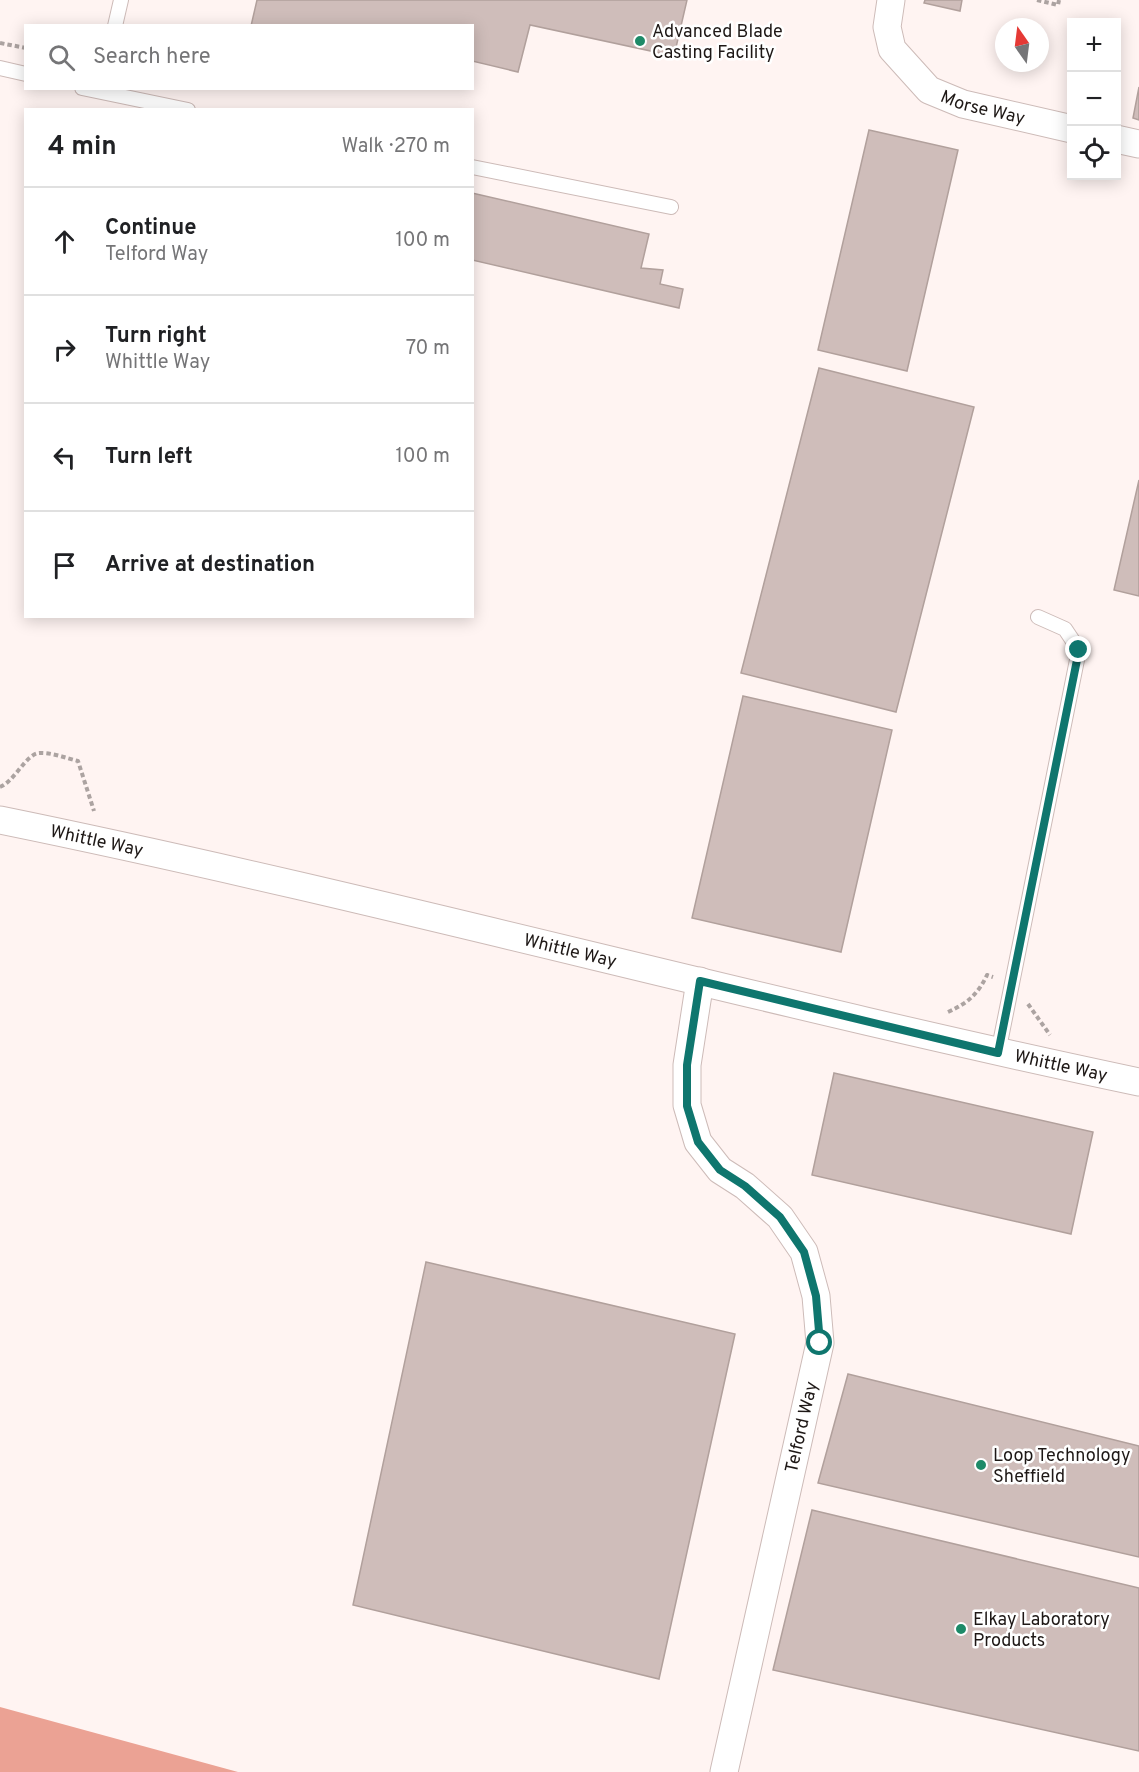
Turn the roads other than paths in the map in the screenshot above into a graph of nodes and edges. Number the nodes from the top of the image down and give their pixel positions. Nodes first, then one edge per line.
1 (121, 0) edge
2 (891, 0) edge
3 (115, 24) edge
4 (0, 68) edge
5 (24, 74) edge
6 (100, 91) edge
7 (179, 108) edge
8 (1067, 128) edge
9 (1121, 140) edge
10 (1139, 144) edge
11 (474, 166) edge
12 (671, 207) dead end
13 (1038, 617) dead end
14 (0, 820) edge
15 (700, 981) junction
16 (998, 1053) junction
17 (1139, 1082) edge
18 (724, 1772) edge

1 - 3 lane
2 - 8 street, Morse Way
4 - 5 lane
6 - 7 lane
9 - 10 street
11 - 12 lane
13 - 16 lane
14 - 15 street, Whittle Way
15 - 16 street, Whittle Way
15 - 18 street, Telford Way
16 - 17 street, Whittle Way

